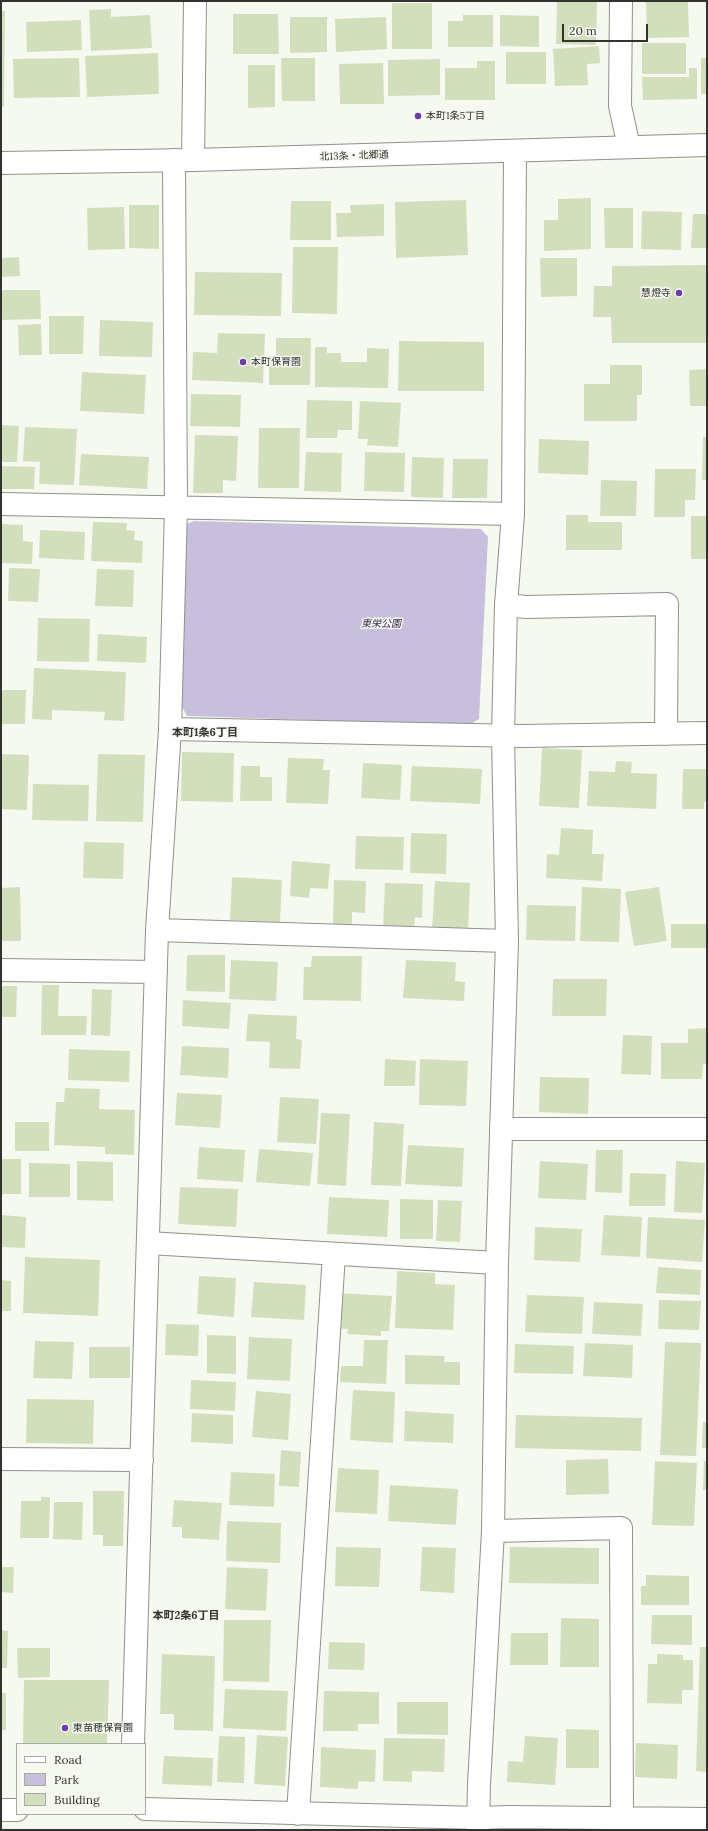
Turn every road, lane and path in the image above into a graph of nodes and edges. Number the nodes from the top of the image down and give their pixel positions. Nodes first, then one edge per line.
1 (195, 1) edge
2 (621, 1) edge
3 (707, 145) edge
4 (629, 147) junction
5 (514, 151) junction
6 (183, 160) junction
7 (1, 163) edge
8 (1, 504) edge
9 (176, 508) junction
10 (513, 514) junction
11 (506, 605) junction
12 (170, 729) junction
13 (666, 734) junction
14 (707, 734) edge
15 (503, 735) junction
16 (157, 930) junction
17 (507, 941) junction
18 (1, 970) edge
19 (156, 972) junction
20 (502, 1129) junction
21 (707, 1129) edge
22 (148, 1243) junction
23 (334, 1254) junction
24 (497, 1263) junction
25 (1, 1459) edge
26 (142, 1460) junction
27 (493, 1531) junction
28 (133, 1743) edge
29 (146, 1809) edge
30 (1, 1810) edge
31 (16, 1810) edge
32 (298, 1814) junction
33 (622, 1819) junction
34 (707, 1819) edge
35 (478, 1824) edge

1 - 6 street
2 - 4 street
3 - 4 street, 北13条・北郷通
4 - 5 street, 北13条・北郷通
5 - 6 street, 北13条・北郷通
5 - 10 street
6 - 7 street, 北13条・北郷通
6 - 9 street
8 - 9 street
9 - 10 street
9 - 12 street
10 - 11 street
11 - 13 street
11 - 15 street
12 - 15 street
12 - 16 street
13 - 14 street
13 - 15 street
15 - 17 street
16 - 17 street
16 - 19 street
17 - 20 street
18 - 19 street
19 - 22 street
20 - 21 street
20 - 24 street
22 - 23 street
22 - 26 street
23 - 24 street
23 - 32 street
24 - 27 street
25 - 26 street
26 - 28 street
27 - 33 street
27 - 35 street
29 - 32 street
30 - 31 street
32 - 35 street
33 - 34 street
33 - 35 street

